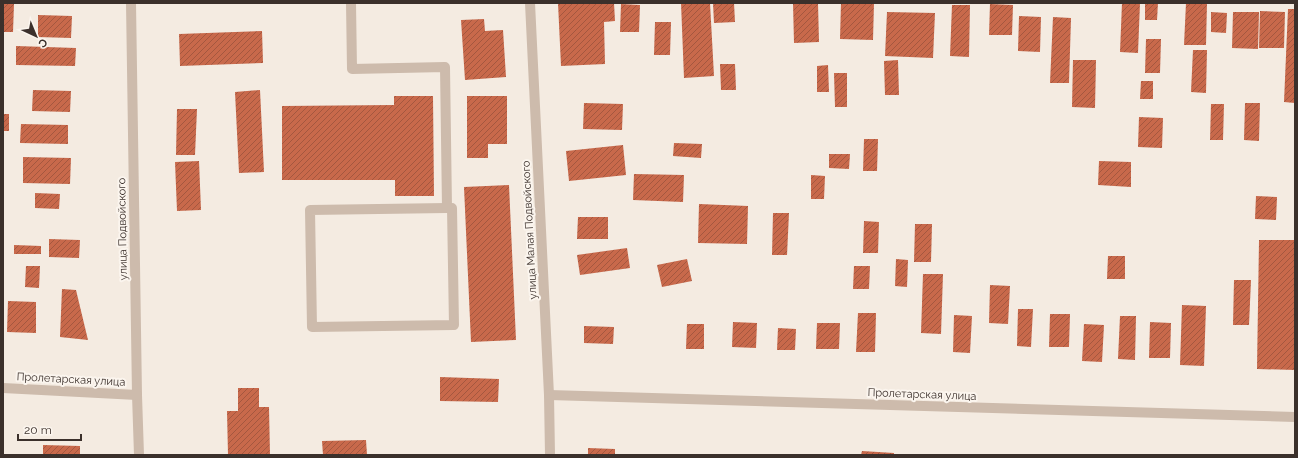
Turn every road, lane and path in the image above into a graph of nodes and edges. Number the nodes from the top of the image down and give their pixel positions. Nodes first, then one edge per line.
1 (131, 3) edge
2 (351, 3) edge
3 (530, 3) edge
4 (447, 208) junction
5 (3, 388) edge
6 (137, 395) junction
7 (549, 395) junction
8 (1295, 417) edge
9 (139, 455) edge
10 (550, 455) edge

1 - 6 street, улица Подвойского
2 - 4 street
3 - 7 street, улица Малая Подвойского
4 - 4 street
5 - 6 street, Пролетарская улица
6 - 9 street, улица Подвойского
7 - 8 street, Пролетарская улица
7 - 10 street, улица Малая Подвойского

